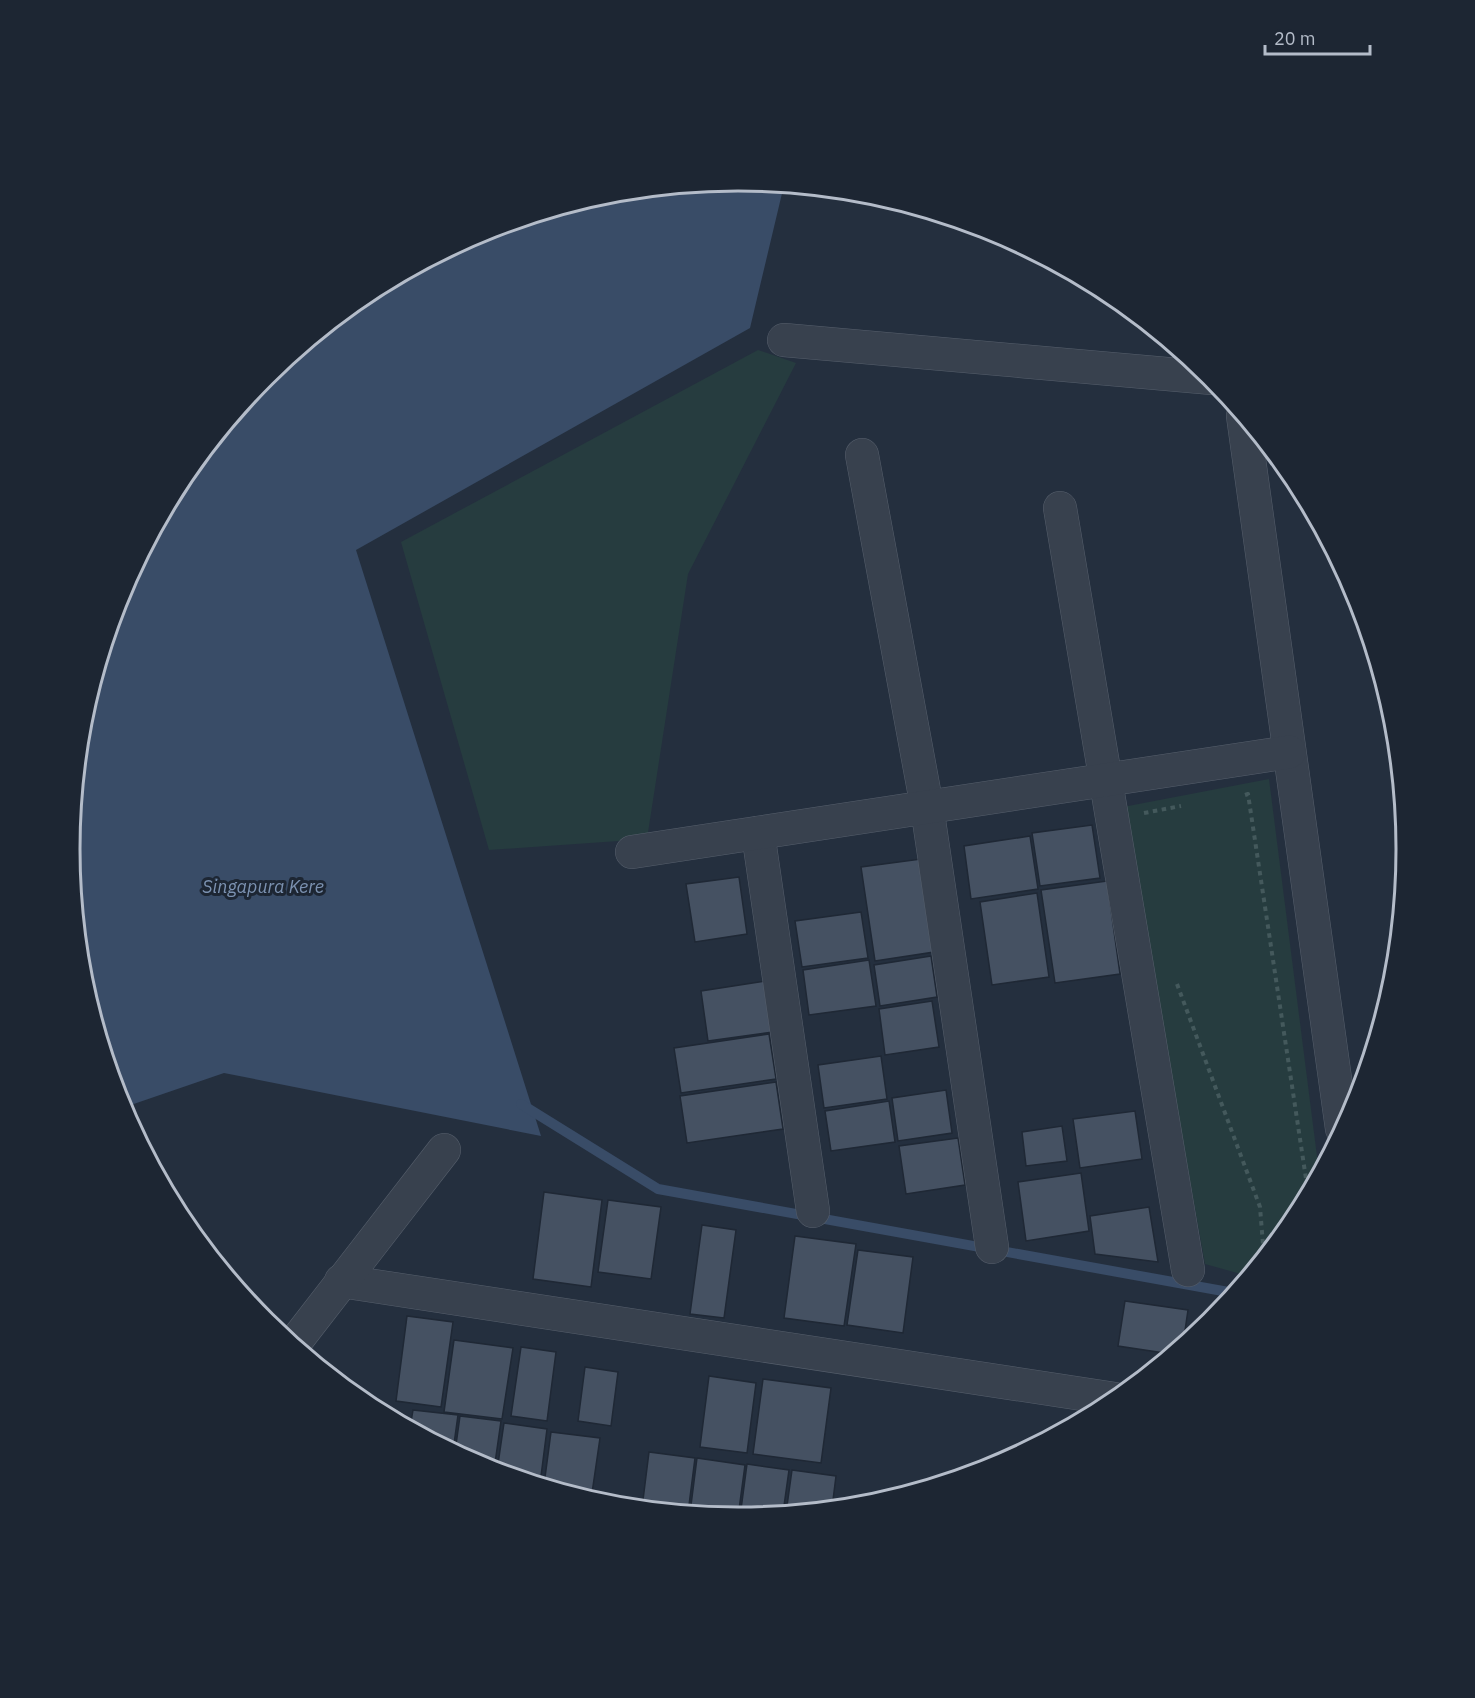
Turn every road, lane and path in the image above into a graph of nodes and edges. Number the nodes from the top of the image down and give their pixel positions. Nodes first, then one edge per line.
1 (784, 340) dead end
2 (1195, 376) edge
3 (1245, 430) edge
4 (862, 455) dead end
5 (1060, 508) dead end
6 (1289, 752) junction
7 (1107, 780) junction
8 (1237, 796) dead end
9 (1192, 804) dead end
10 (927, 807) junction
11 (1135, 814) dead end
12 (758, 833) junction
13 (632, 852) dead end
14 (1176, 982) dead end
15 (1340, 1113) edge
16 (444, 1150) dead end
17 (1306, 1179) edge
18 (813, 1211) dead end
19 (1263, 1246) edge
20 (992, 1247) dead end
21 (1188, 1270) dead end
22 (341, 1281) junction
23 (298, 1338) edge
24 (1100, 1398) edge

1 - 2 street
3 - 6 street
4 - 10 street
5 - 7 street
6 - 7 street
6 - 15 street
7 - 10 street
7 - 21 street
8 - 17 path
9 - 11 path
10 - 12 street
10 - 20 street
12 - 13 street
12 - 18 street
14 - 19 path
16 - 22 street
22 - 23 street
22 - 24 street

